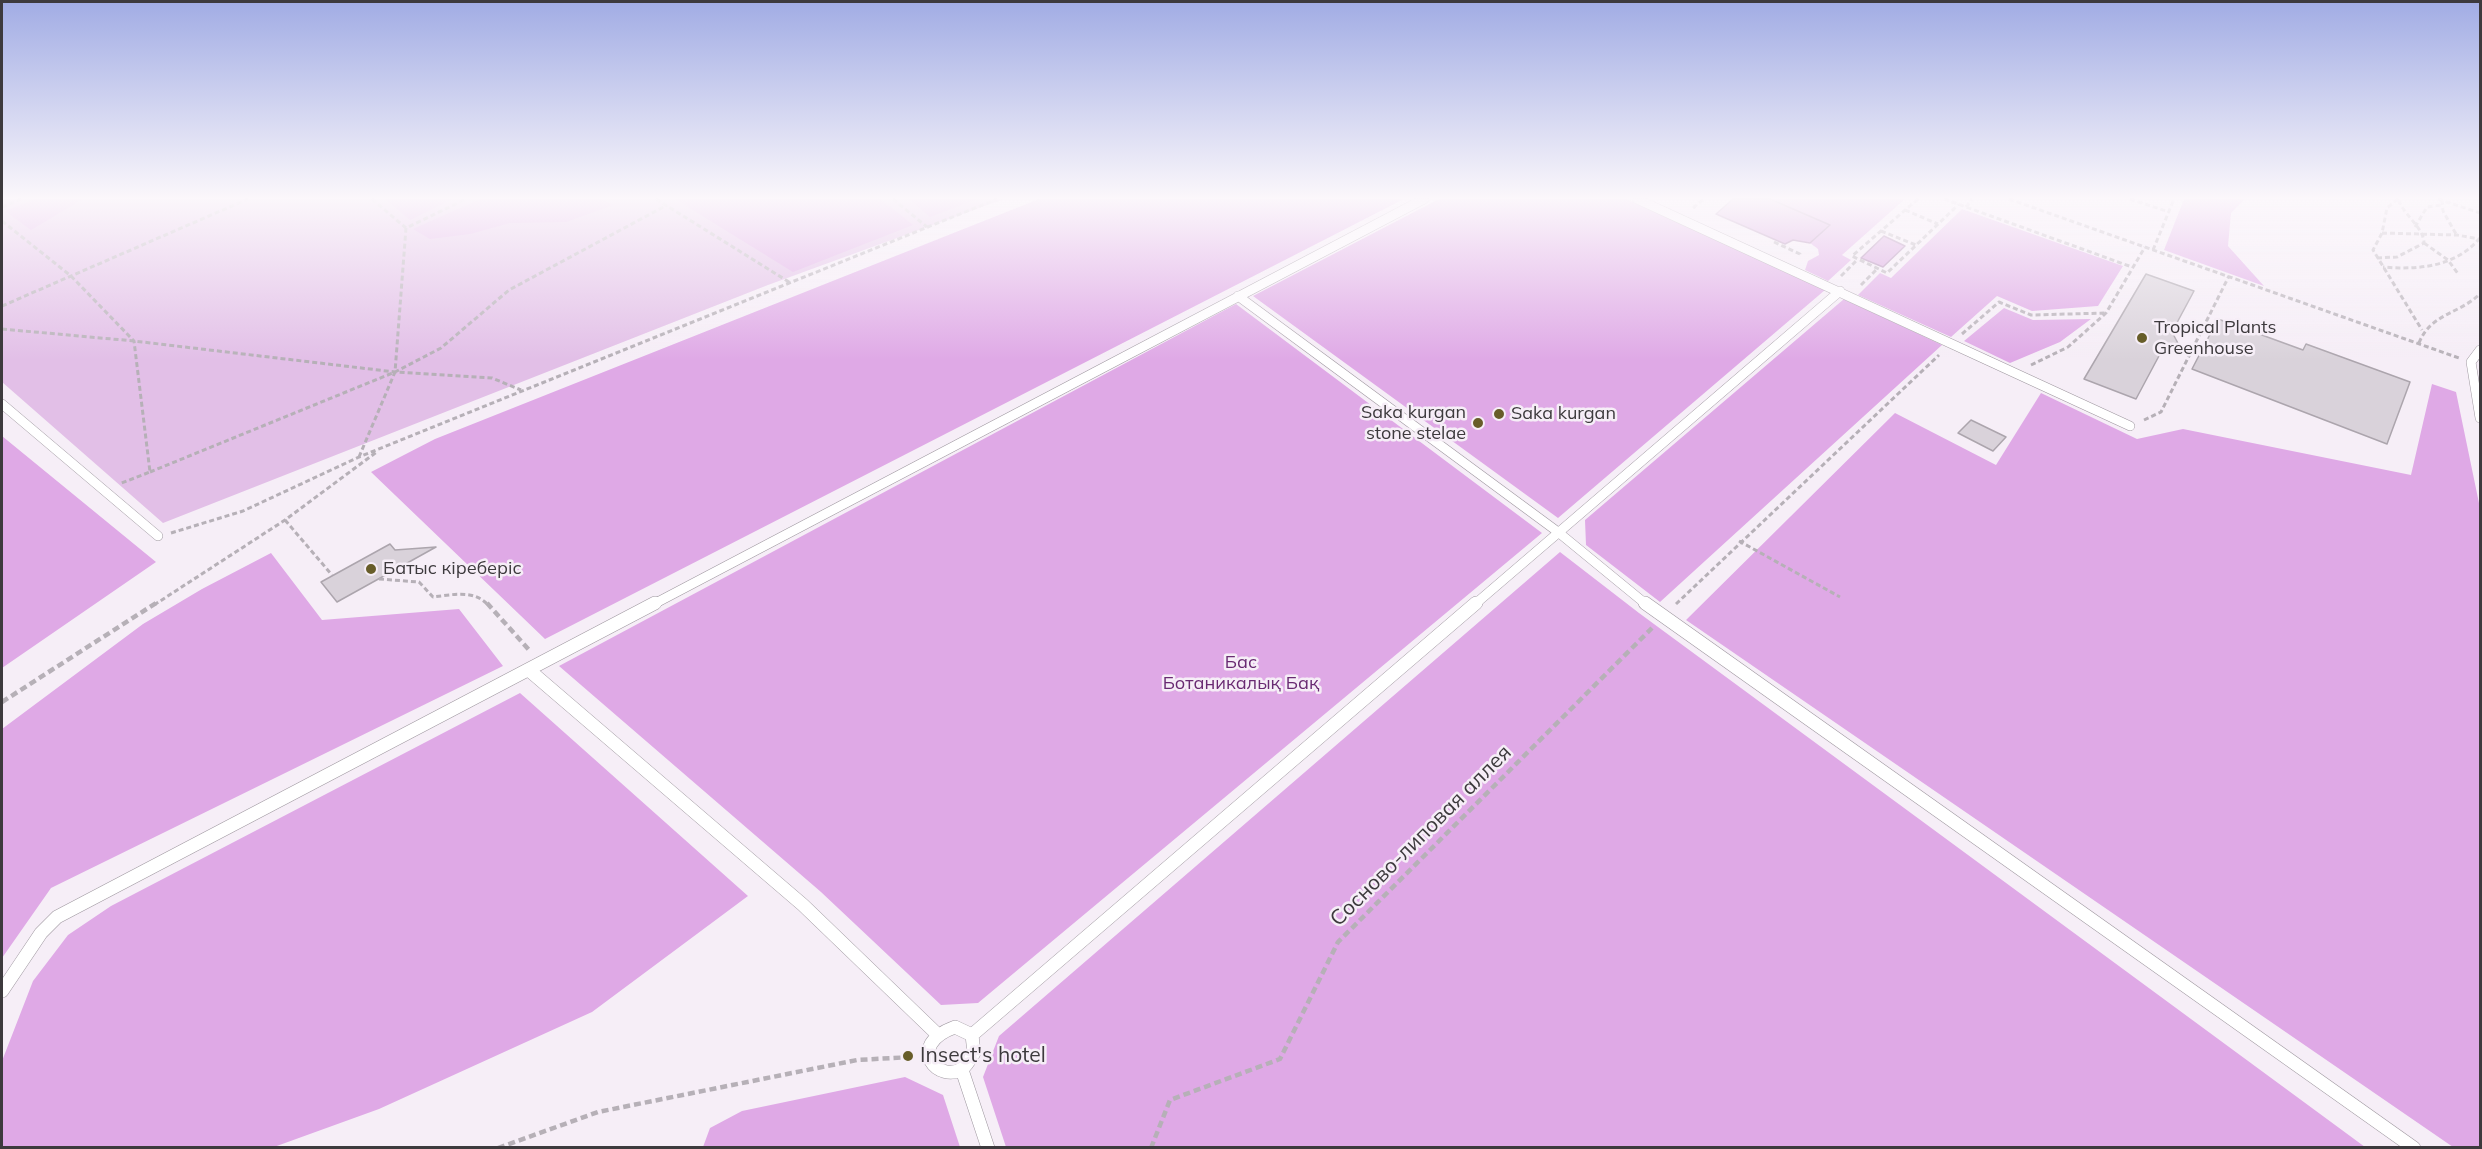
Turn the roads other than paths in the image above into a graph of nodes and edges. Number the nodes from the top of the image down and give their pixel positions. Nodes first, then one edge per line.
1 (1321, 253) edge
2 (1755, 253) edge
3 (1840, 291) junction
4 (1238, 296) junction
5 (2481, 350) edge
6 (2, 404) edge
7 (2481, 418) edge
8 (2130, 426) road end
9 (1558, 532) junction
10 (158, 536) road end
11 (535, 667) junction
12 (2, 991) edge
13 (937, 1034) junction
14 (972, 1035) junction
15 (962, 1070) junction
16 (988, 1148) edge
17 (2414, 1148) edge

1 - 4 lane
2 - 3 lane
3 - 8 lane
3 - 9 lane
4 - 9 lane
4 - 11 lane
5 - 7 lane
6 - 10 lane
9 - 14 lane
9 - 17 lane
11 - 12 lane
11 - 13 lane
13 - 14 lane
13 - 15 lane
14 - 15 lane
15 - 16 lane

